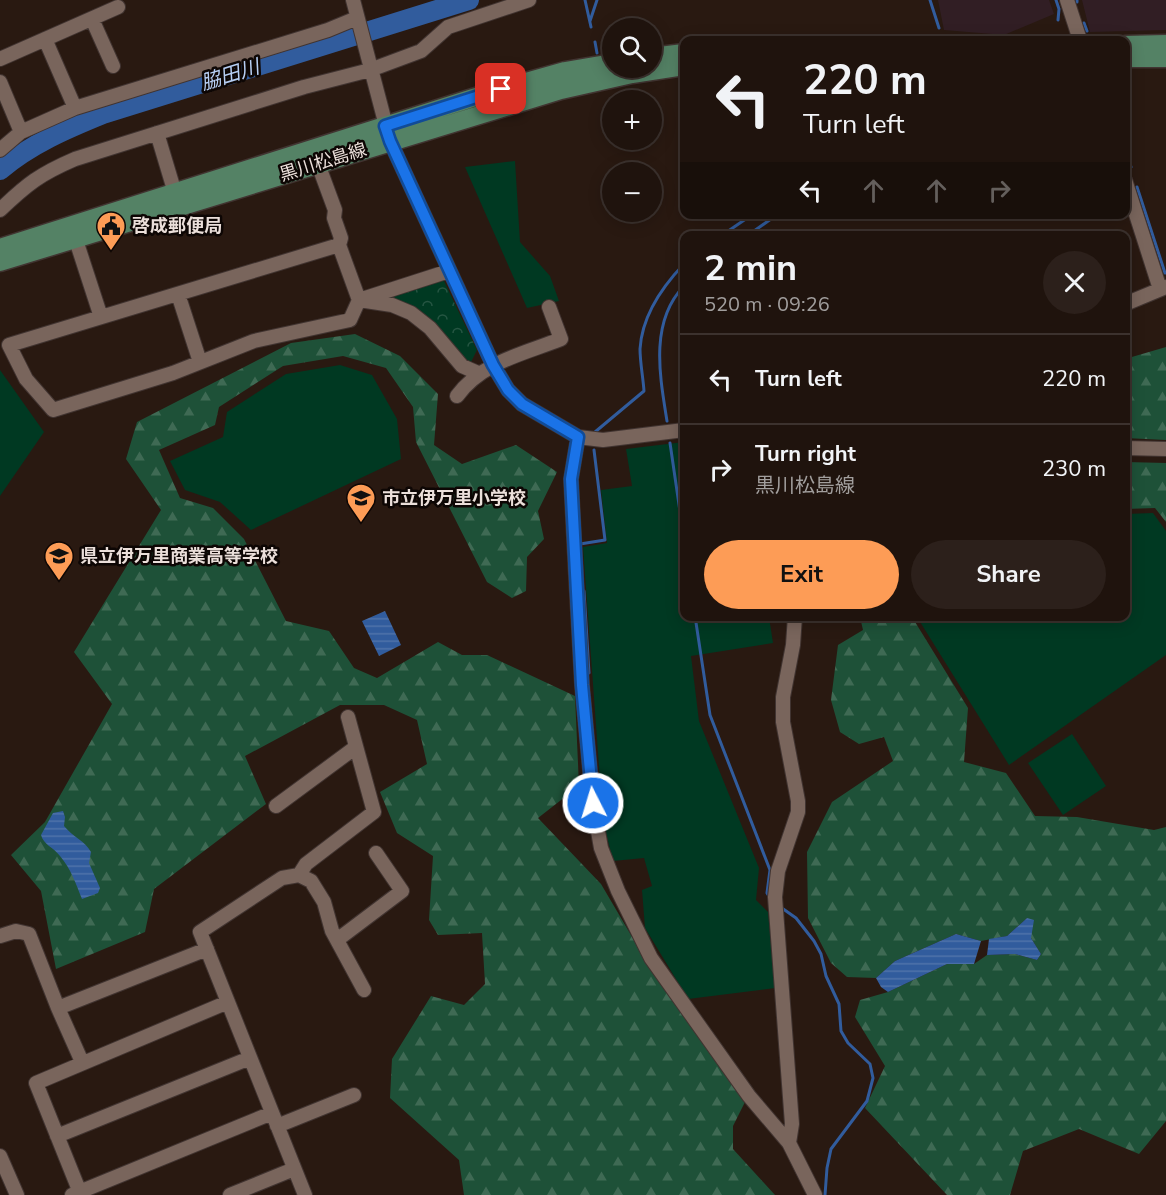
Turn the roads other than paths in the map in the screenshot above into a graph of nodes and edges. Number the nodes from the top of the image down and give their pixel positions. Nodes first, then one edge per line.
1 (353, 0) edge
2 (529, 0) edge
3 (1067, 0) edge
4 (118, 7) dead end
5 (357, 18) junction
6 (92, 19) junction
7 (1079, 36) edge
8 (45, 39) junction
9 (1166, 44) edge
10 (1130, 45) edge
11 (680, 53) edge
12 (662, 56) edge
13 (1130, 58) edge
14 (1166, 58) edge
15 (0, 59) edge
16 (602, 65) edge
17 (113, 66) dead end
18 (680, 67) edge
19 (370, 70) junction
20 (0, 82) edge
21 (75, 108) junction
22 (21, 132) junction
23 (157, 133) junction
24 (387, 134) junction
25 (0, 150) edge
26 (318, 164) junction
27 (175, 193) junction
28 (1130, 194) edge
29 (0, 210) edge
30 (74, 233) junction
31 (339, 245) junction
32 (0, 248) edge
33 (0, 262) edge
34 (449, 271) junction
35 (1163, 288) edge
36 (178, 294) junction
37 (359, 300) junction
38 (1130, 302) edge
39 (549, 307) dead end
40 (101, 317) junction
41 (200, 362) junction
42 (493, 365) junction
43 (478, 373) junction
44 (457, 396) dead end
45 (680, 430) edge
46 (578, 437) junction
47 (1130, 448) edge
48 (1166, 449) edge
49 (795, 621) edge
50 (348, 717) dead end
51 (356, 747) junction
52 (276, 806) dead end
53 (376, 853) dead end
54 (299, 875) junction
55 (0, 936) edge
56 (337, 940) junction
57 (207, 949) junction
58 (364, 990) dead end
59 (228, 1002) junction
60 (58, 1008) junction
61 (250, 1058) junction
62 (82, 1062) junction
63 (354, 1095) dead end
64 (275, 1120) junction
65 (57, 1136) junction
66 (789, 1143) junction
67 (0, 1156) edge
68 (294, 1169) junction
69 (4, 1175) edge
70 (78, 1194) edge
71 (17, 1195) edge
72 (230, 1195) edge
73 (305, 1195) edge
74 (815, 1195) edge

1 - 5 street
2 - 19 street
3 - 7 street
4 - 6 street
5 - 19 street
5 - 21 street
6 - 8 street
6 - 17 street
8 - 15 street
8 - 21 street
9 - 10 main road
11 - 12 main road
13 - 14 main road
16 - 24 main road, 黒川松島線
18 - 24 main road, 黒川松島線
19 - 23 street
19 - 24 street
20 - 22 street
21 - 22 street
22 - 25 street
23 - 27 street
23 - 29 street
24 - 26 main road, 黒川松島線
24 - 27 main road, 黒川松島線
24 - 34 street
26 - 30 main road, 黒川松島線
26 - 31 street
27 - 30 main road, 黒川松島線
28 - 35 street
30 - 32 main road, 黒川松島線
30 - 33 main road, 黒川松島線
30 - 40 street
31 - 36 street
31 - 37 street
34 - 37 street
34 - 42 street
35 - 38 street
36 - 40 street
36 - 41 street
37 - 41 street
37 - 43 street
39 - 42 street
40 - 41 street
42 - 43 street
42 - 46 street
43 - 44 street
45 - 46 street
46 - 66 street
47 - 48 street
49 - 66 street
50 - 51 street
51 - 52 street
51 - 54 street
53 - 56 street
54 - 56 street
54 - 57 street
55 - 60 street
56 - 58 street
57 - 59 street
57 - 60 street
59 - 61 street
59 - 62 street
60 - 62 street
61 - 64 street
61 - 65 street
62 - 65 street
63 - 64 street
64 - 68 street
64 - 70 street
65 - 70 street
66 - 74 street
67 - 69 street
68 - 72 street
68 - 73 street
69 - 71 street

